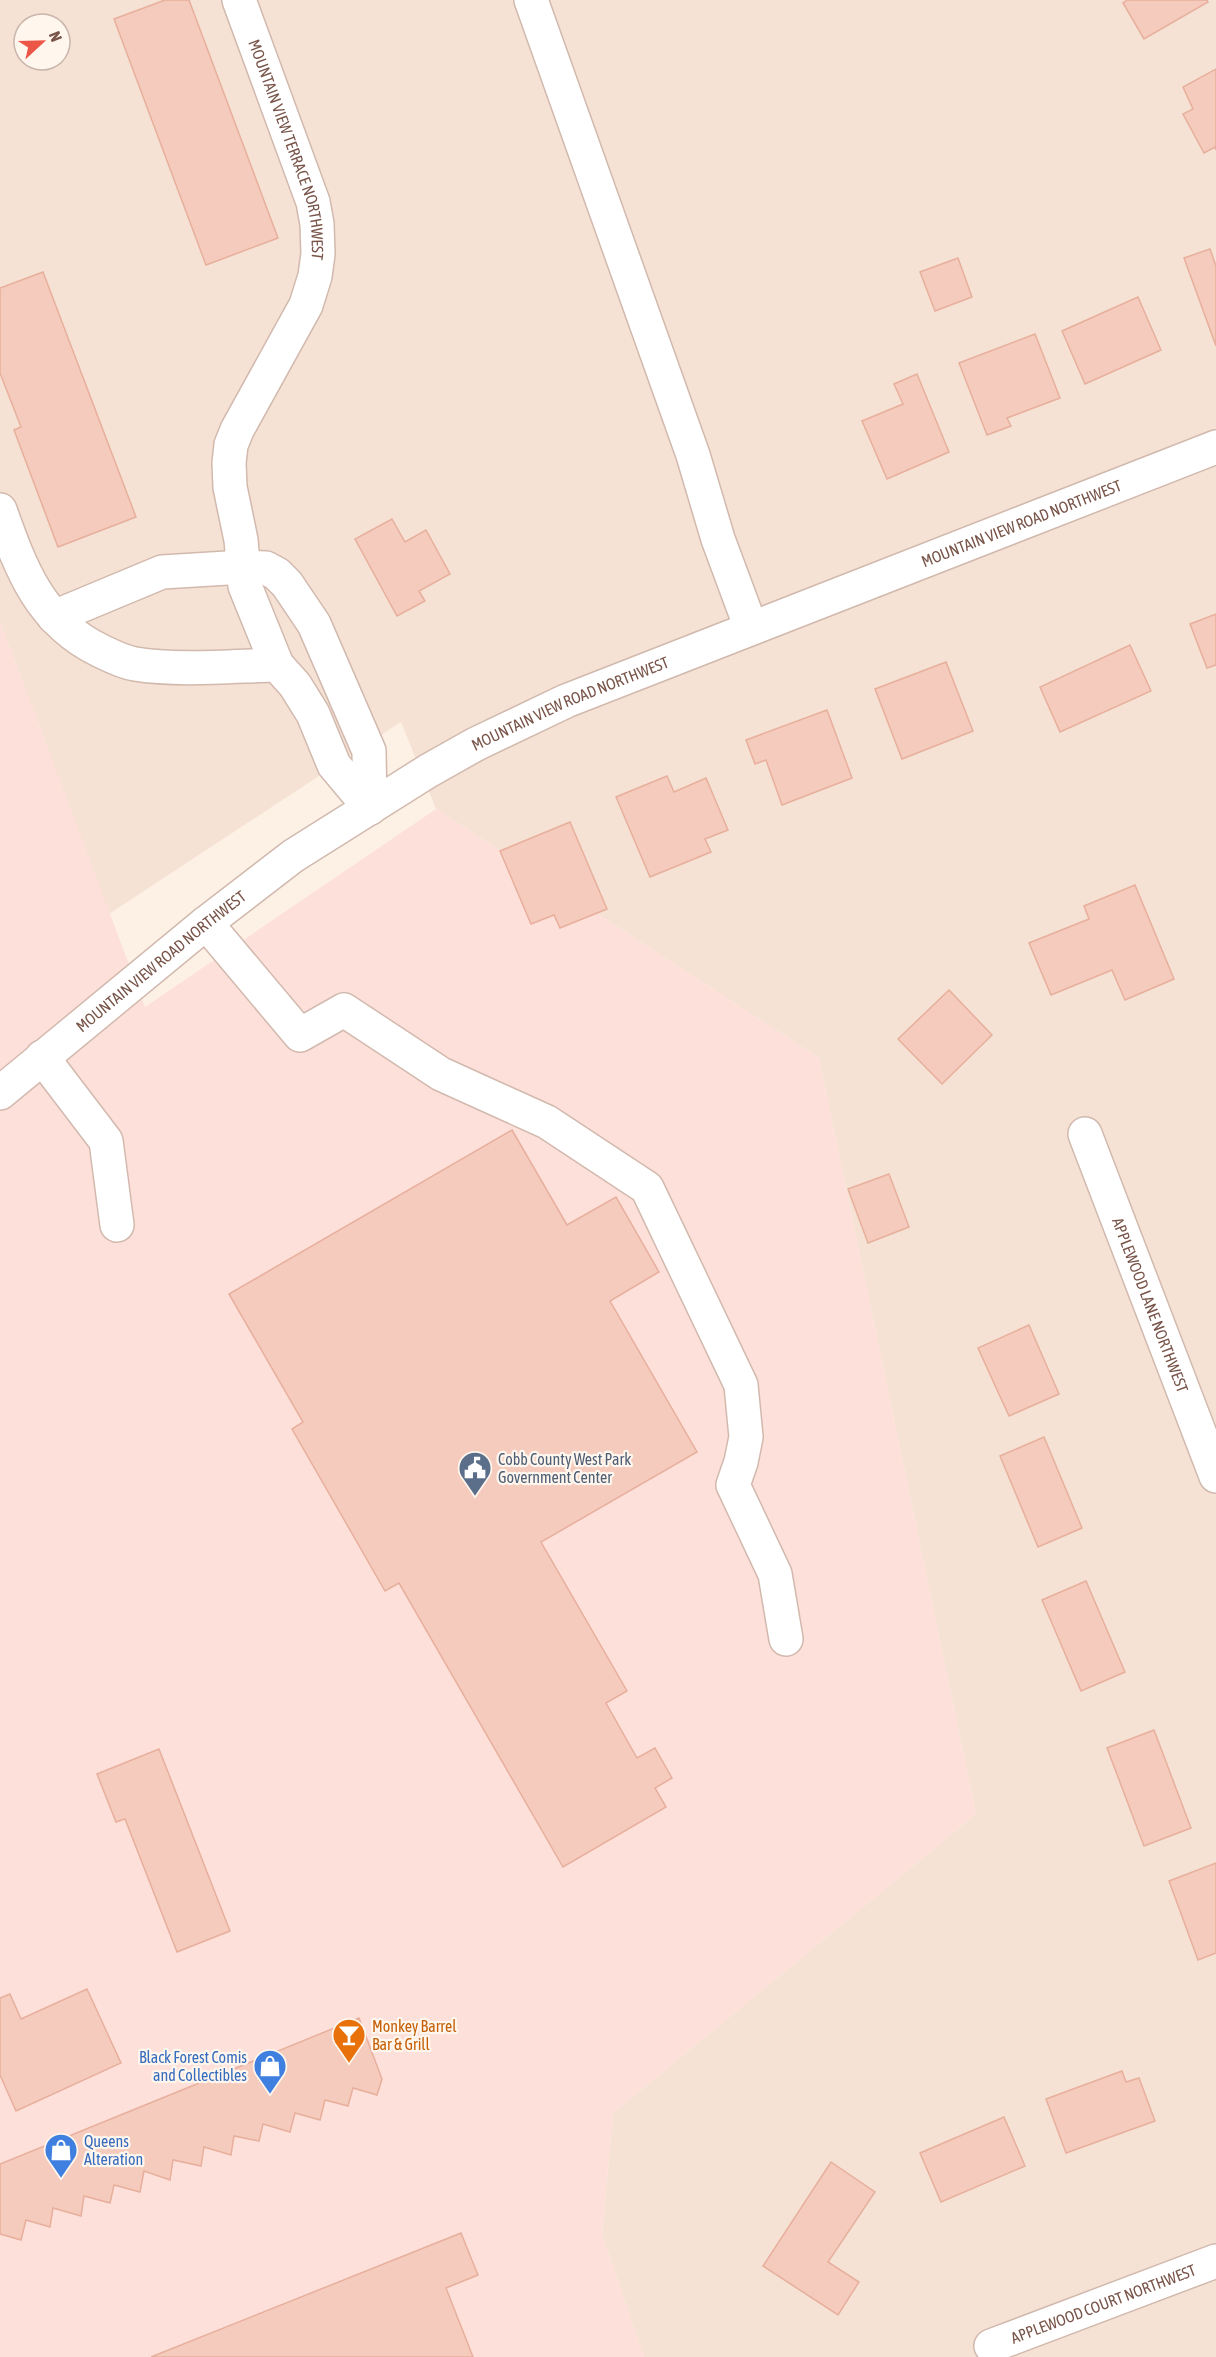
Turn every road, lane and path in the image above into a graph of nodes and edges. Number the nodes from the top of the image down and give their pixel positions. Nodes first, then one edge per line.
1 (239, 0) edge
2 (531, 0) edge
3 (1216, 447) edge
4 (0, 510) edge
5 (244, 567) junction
6 (54, 617) junction
7 (751, 628) junction
8 (277, 665) junction
9 (370, 808) junction
10 (206, 922) junction
11 (42, 1057) junction
12 (0, 1093) edge
13 (1085, 1134) dead end
14 (117, 1225) dead end
15 (1216, 1476) edge
16 (786, 1639) dead end
17 (1216, 2261) edge
18 (991, 2346) dead end

1 - 5 street, MOUNTAIN VIEW TERRACE NORTHWEST
2 - 7 street
3 - 7 street, MOUNTAIN VIEW ROAD NORTHWEST
4 - 6 street
5 - 6 street
5 - 8 street, MOUNTAIN VIEW TERRACE NORTHWEST
5 - 9 street
6 - 8 street
7 - 9 street, MOUNTAIN VIEW ROAD NORTHWEST
8 - 9 street, MOUNTAIN VIEW TERRACE NORTHWEST
9 - 10 street, MOUNTAIN VIEW ROAD NORTHWEST
10 - 11 street, MOUNTAIN VIEW ROAD NORTHWEST
10 - 16 street
11 - 12 street, MOUNTAIN VIEW ROAD NORTHWEST
11 - 14 street
13 - 15 street, APPLEWOOD LANE NORTHWEST
17 - 18 street, APPLEWOOD COURT NORTHWEST

